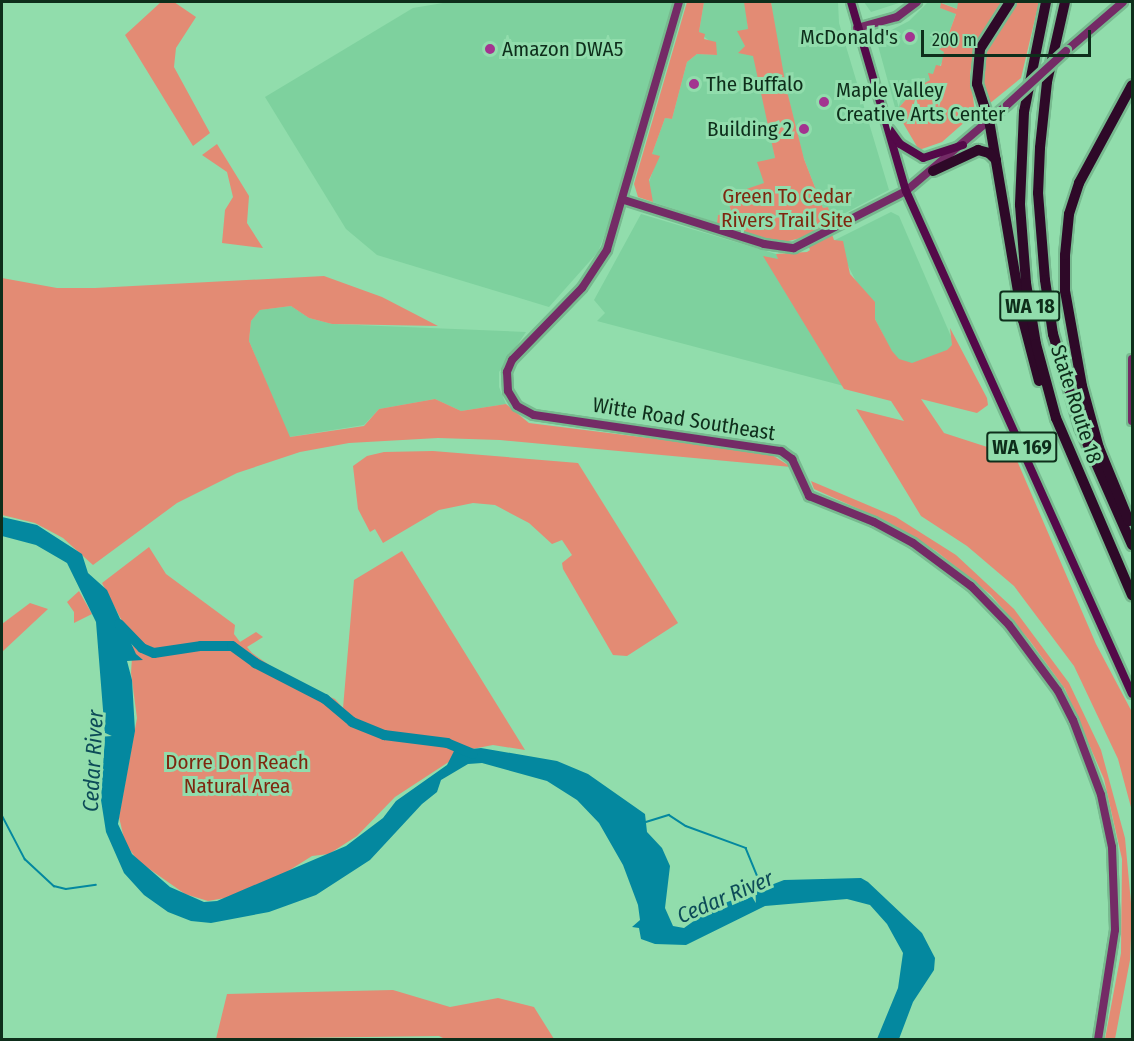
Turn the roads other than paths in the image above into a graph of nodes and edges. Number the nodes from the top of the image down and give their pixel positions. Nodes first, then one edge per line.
1 (679, 2) edge
2 (851, 2) edge
3 (917, 2) edge
4 (1010, 2) edge
5 (1046, 2) edge
6 (1065, 2) edge
7 (1123, 2) edge
8 (857, 28) junction
9 (1132, 85) edge
10 (989, 120) junction
11 (885, 123) junction
12 (963, 145) junction
13 (996, 161) junction
14 (933, 171) junction
15 (906, 191) junction
16 (624, 200) junction
17 (1132, 358) edge
18 (1132, 421) edge
19 (1080, 479) junction
20 (1132, 533) edge
21 (1132, 545) edge
22 (1132, 595) edge
23 (1132, 694) edge
24 (1098, 1040) edge

1 - 16 street, Witte Road Southeast
2 - 8 main road, WA 169
3 - 8 street
4 - 10 highway
5 - 19 highway, State Route 18 / WA 18
6 - 21 highway, State Route 18 / WA 18
7 - 10 street, bridge
8 - 11 main road, WA 169
9 - 20 highway
10 - 12 street
10 - 13 highway
11 - 12 main road
11 - 15 main road, WA 169
12 - 14 street
13 - 14 highway
13 - 19 highway
14 - 15 street
15 - 16 street
15 - 23 main road, WA 169
16 - 24 street, Witte Road Southeast
17 - 18 street
19 - 22 highway, State Route 18 / WA 18

